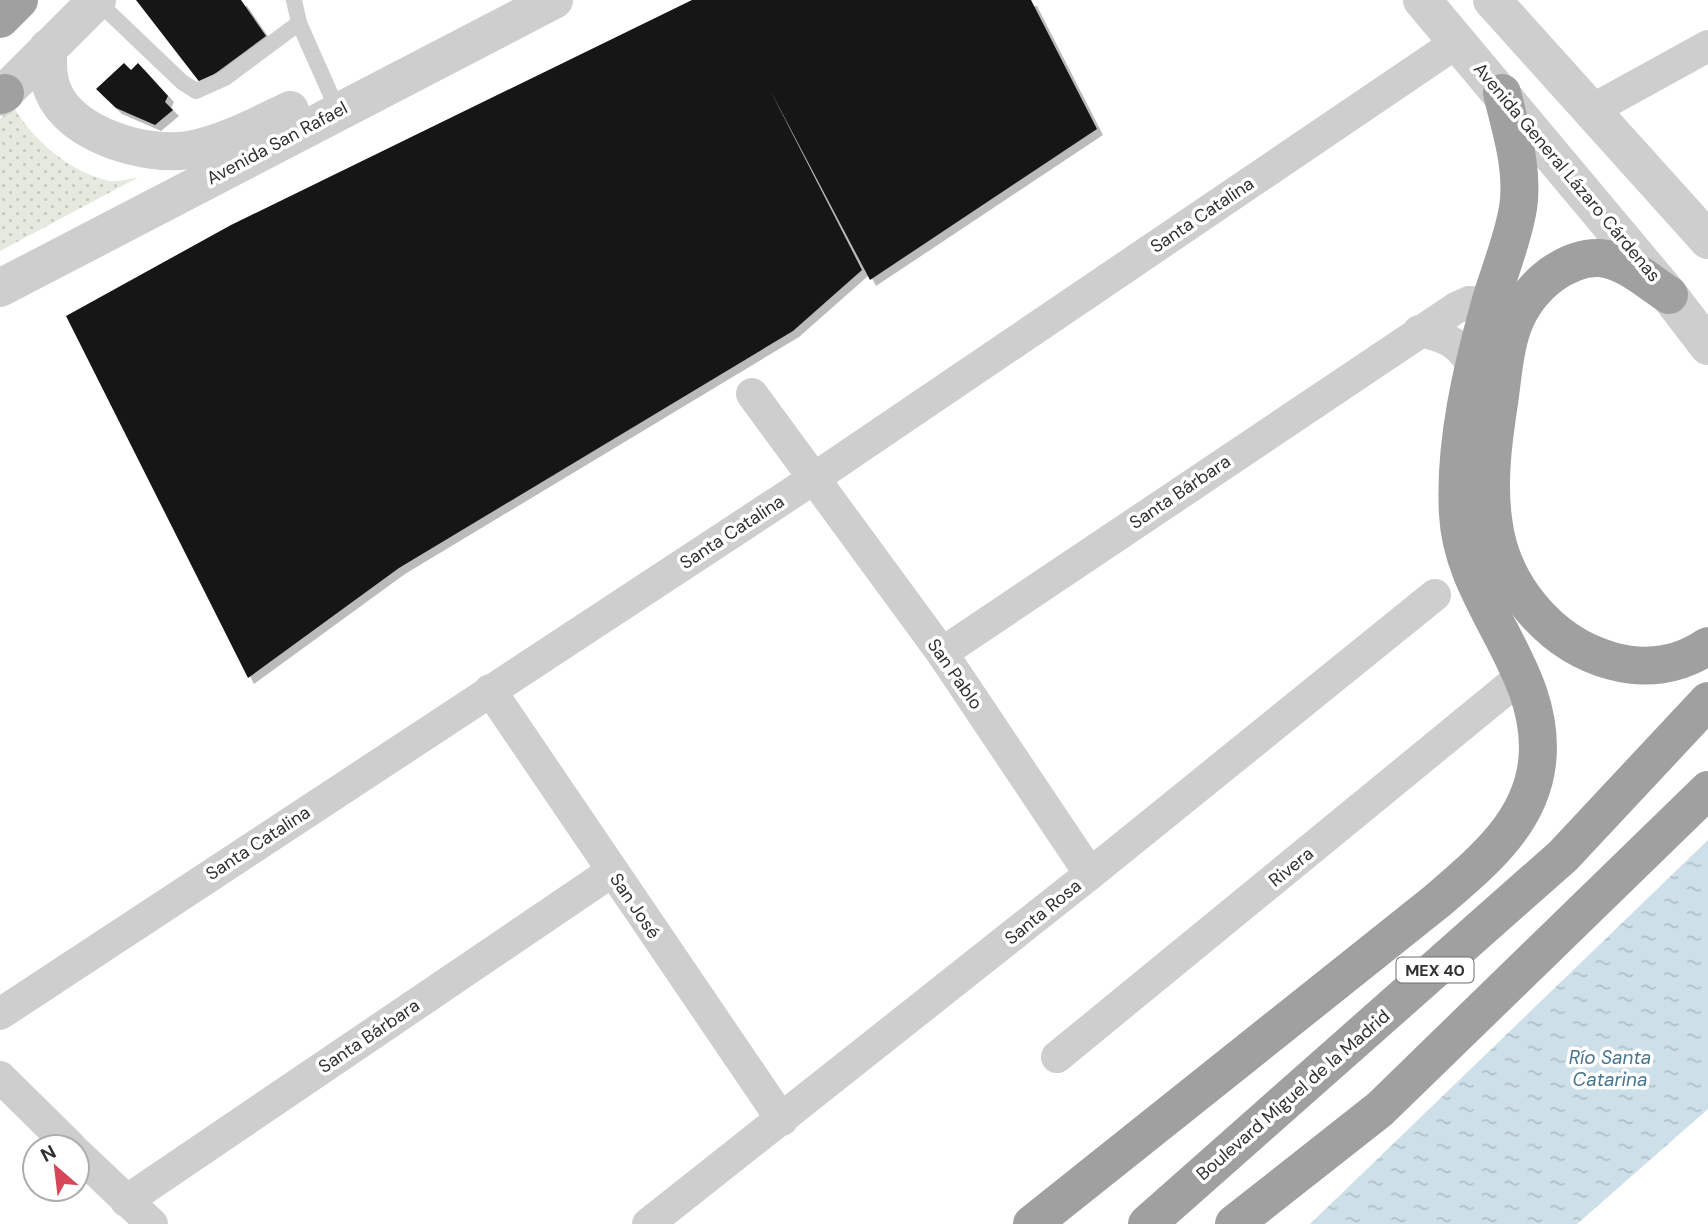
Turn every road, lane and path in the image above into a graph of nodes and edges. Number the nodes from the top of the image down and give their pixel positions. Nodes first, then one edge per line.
1 (19, 0) edge
2 (97, 0) edge
3 (294, 0) edge
4 (501, 0) edge
5 (554, 0) edge
6 (1422, 0) edge
7 (1492, 0) edge
8 (0, 19) edge
9 (299, 23) junction
10 (1459, 41) junction
11 (1708, 46) edge
12 (48, 48) junction
13 (1502, 93) junction
14 (2, 95) edge
15 (334, 100) junction
16 (1590, 111) junction
17 (1708, 240) edge
18 (0, 288) edge
19 (1669, 295) junction
20 (1500, 318) junction
21 (1419, 331) junction
22 (1708, 346) edge
23 (1474, 372) junction
24 (752, 394) dead end
25 (813, 479) junction
26 (1435, 595) dead end
27 (1708, 646) edge
28 (942, 653) junction
29 (1522, 676) junction
30 (490, 690) junction
31 (1708, 701) edge
32 (1708, 790) edge
33 (611, 872) junction
34 (1090, 874) junction
35 (0, 1014) edge
36 (1057, 1057) dead end
37 (0, 1077) edge
38 (782, 1120) junction
39 (57, 1133) edge
40 (91, 1167) edge
41 (126, 1201) junction
42 (1031, 1223) edge
43 (152, 1224) edge
44 (648, 1224) edge
45 (1147, 1224) edge
46 (1234, 1224) edge

1 - 8 highway
2 - 9 lane
2 - 12 street
3 - 9 lane
4 - 15 street, Avenida San Rafael
5 - 15 street, Avenida San Rafael
6 - 10 street, Avenida General Lázaro Cárdenas
7 - 16 street
9 - 15 lane
10 - 13 street, Avenida General Lázaro Cárdenas
10 - 25 street, Santa Catalina
11 - 16 street
12 - 14 street
12 - 15 street, Avenida San Rafael
13 - 19 street, Avenida General Lázaro Cárdenas
13 - 20 highway
15 - 18 street, Avenida San Rafael
16 - 17 street
19 - 20 highway
19 - 22 street, Avenida General Lázaro Cárdenas
20 - 21 street, Santa Bárbara
20 - 23 highway
20 - 27 highway
21 - 23 street
21 - 28 street, Santa Bárbara
23 - 29 highway
24 - 25 street, San Pablo
25 - 28 street, San Pablo
25 - 30 street, Santa Catalina
26 - 34 street, Santa Rosa
28 - 34 street, San Pablo
29 - 36 street, Rivera
29 - 42 highway
30 - 33 street, San José
30 - 35 street, Santa Catalina
31 - 45 highway, Boulevard Miguel de la Madrid / MEX 40
32 - 46 highway, MEX 40
33 - 38 street, San José
33 - 41 street, Santa Bárbara
34 - 38 street, Santa Rosa
37 - 39 street
38 - 44 street, Santa Rosa
40 - 41 street
41 - 43 street

